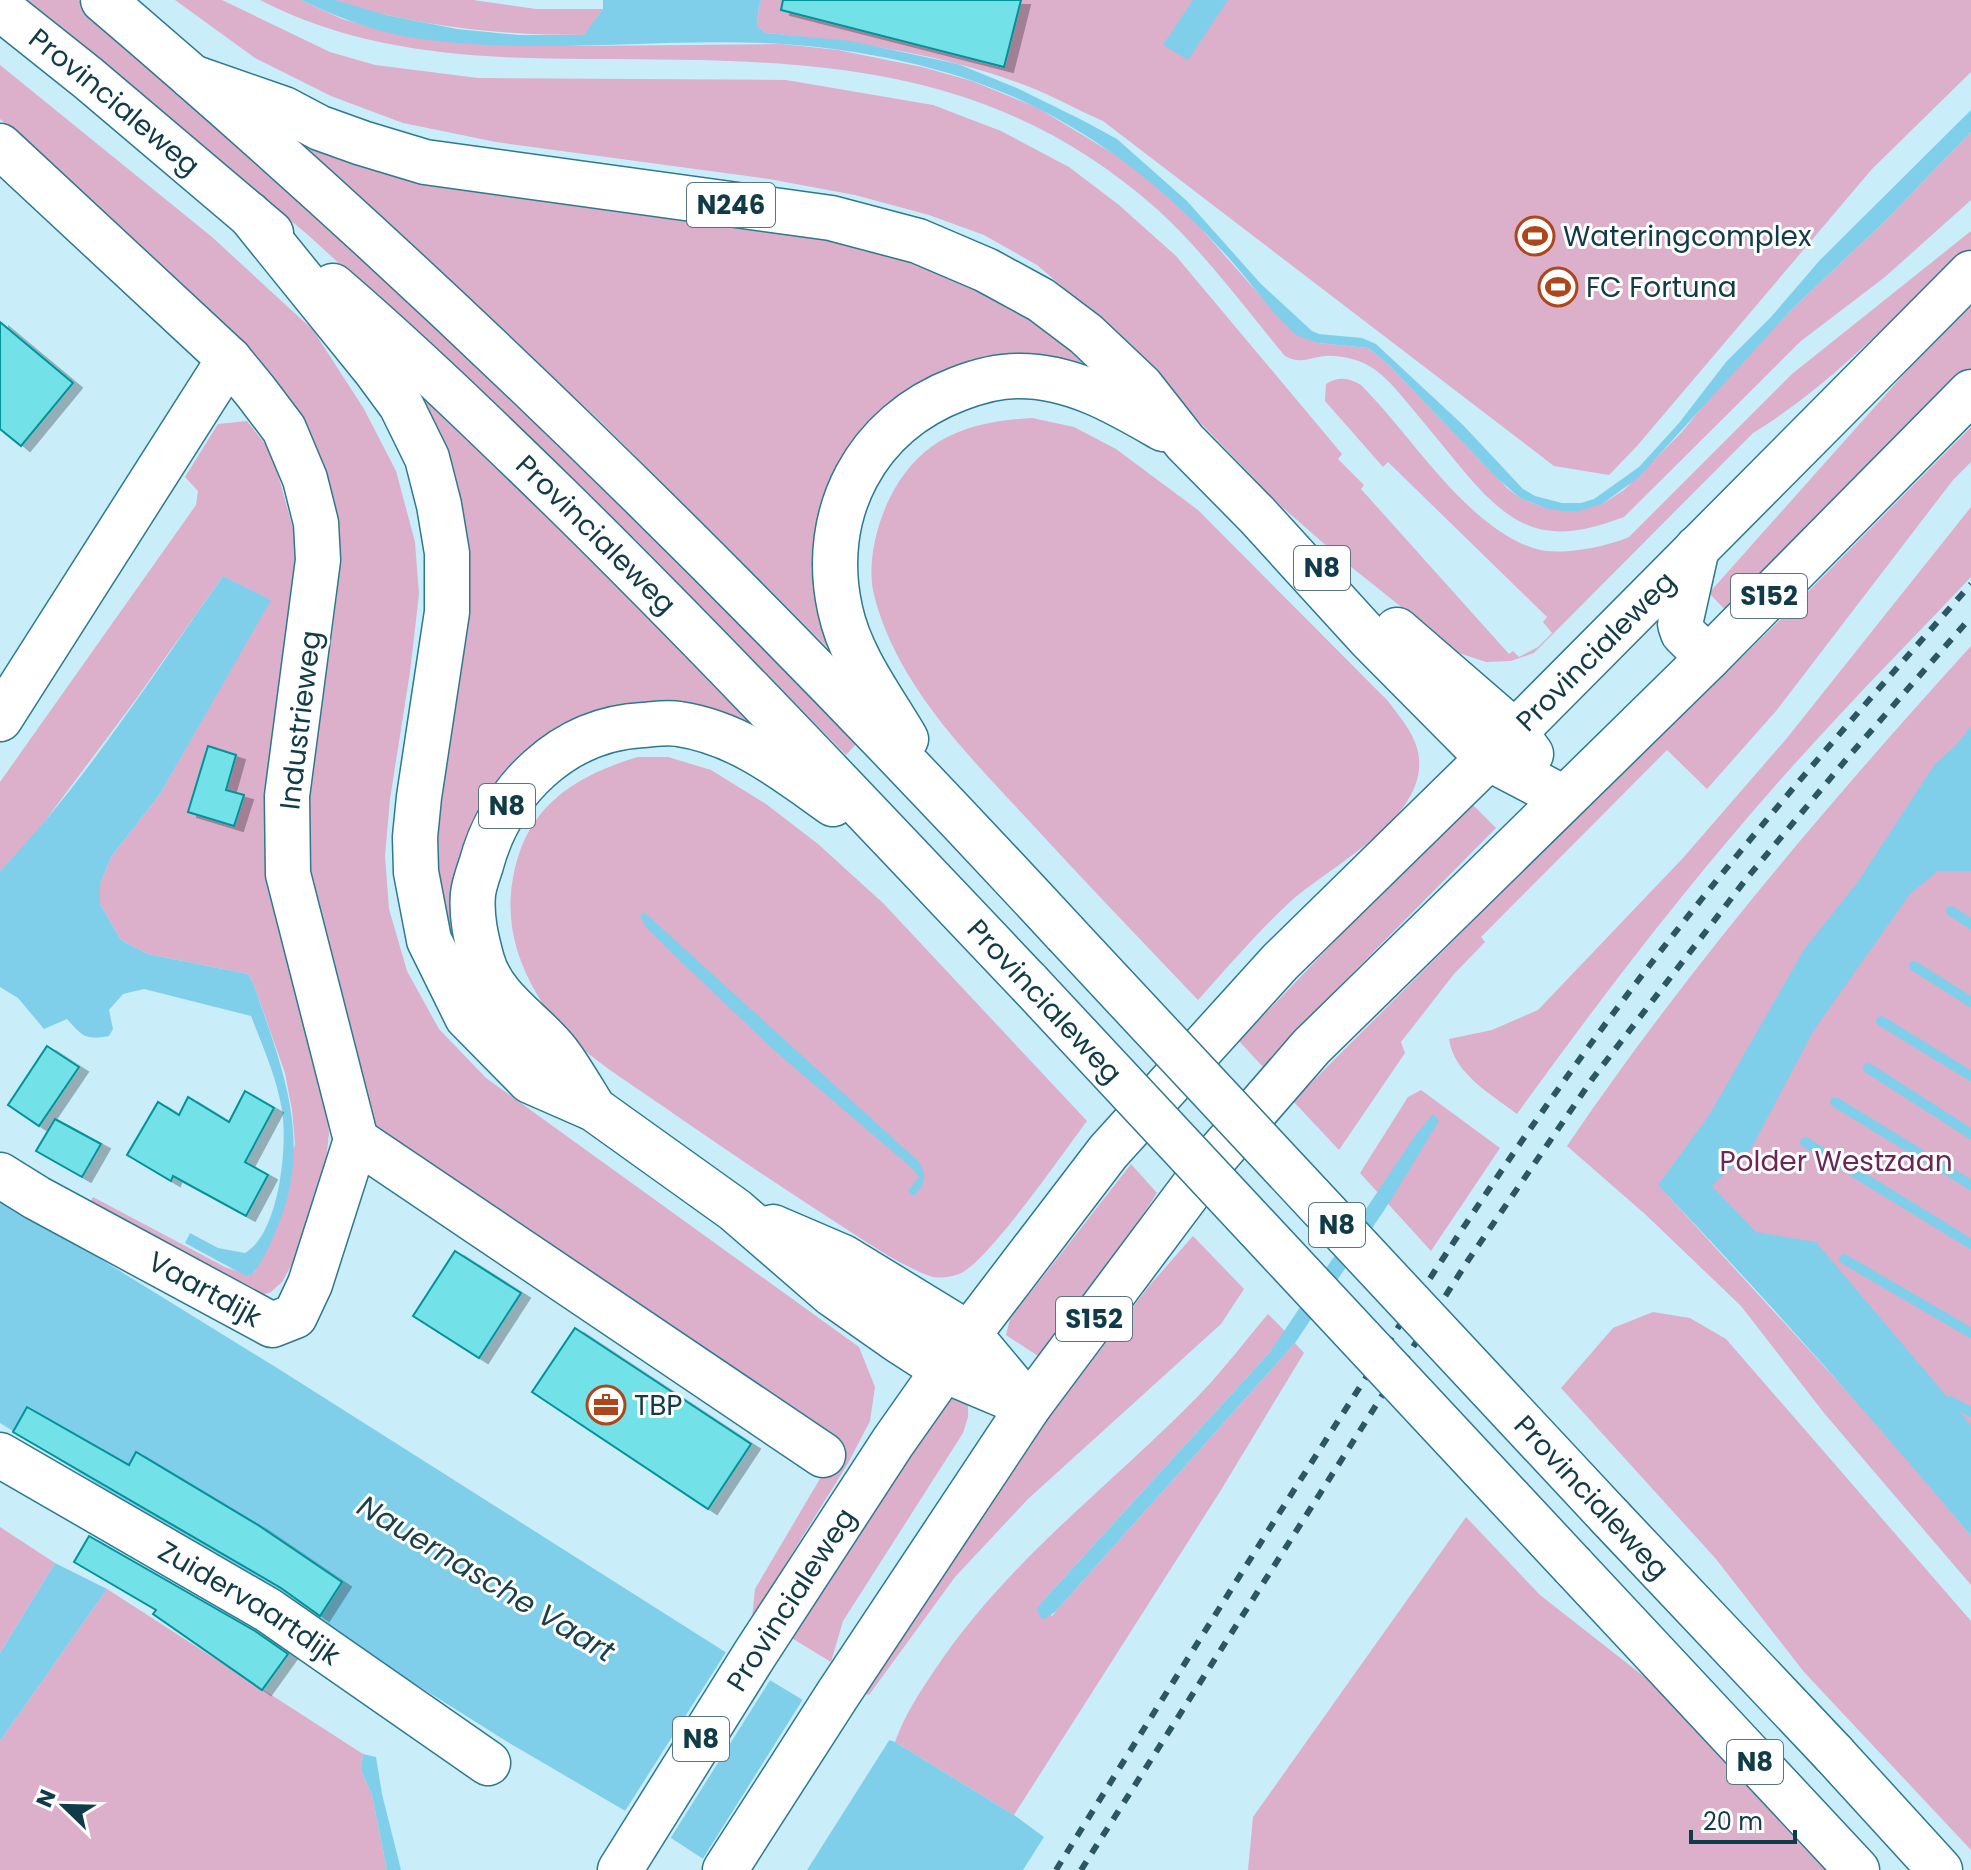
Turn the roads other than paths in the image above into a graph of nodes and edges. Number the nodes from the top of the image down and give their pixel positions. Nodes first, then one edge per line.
1 (103, 0) edge
2 (0, 8) edge
3 (192, 77) junction
4 (0, 146) edge
5 (249, 214) junction
6 (1971, 273) edge
7 (229, 359) junction
8 (1971, 392) edge
9 (1185, 442) junction
10 (1697, 548) junction
11 (1708, 658) junction
12 (0, 719) edge
13 (1501, 745) junction
14 (1564, 798) junction
15 (944, 802) junction
16 (907, 855) junction
17 (594, 1109) junction
18 (351, 1119) junction
19 (0, 1175) edge
20 (735, 1210) junction
21 (969, 1334) junction
22 (944, 1370) junction
23 (1029, 1406) junction
24 (0, 1455) edge
25 (823, 1455) dead end
26 (488, 1763) dead end
27 (620, 1870) edge
28 (725, 1870) edge
29 (1857, 1870) edge
30 (1940, 1870) edge

1 - 3 main road, Provincialeweg / N246
2 - 5 main road, Provincialeweg
3 - 9 main road, N246
3 - 15 main road, Provincialeweg / N246
4 - 7 main road, Industrieweg
5 - 16 main road, Provincialeweg
5 - 17 main road
6 - 10 main road, Provincialeweg
7 - 12 main road
7 - 18 main road, Industrieweg
8 - 11 main road, S152
9 - 13 main road, N8
9 - 15 main road, N8
10 - 11 main road
10 - 13 main road, Provincialeweg
11 - 14 main road, S152
13 - 14 main road, N8
13 - 21 main road, Provincialeweg / N8
14 - 23 main road, S152
15 - 30 main road, Provincialeweg / N8, bridge
16 - 17 main road, N8
16 - 29 main road, Provincialeweg / N8, bridge
17 - 20 main road, N8
18 - 19 main road, Vaartdijk
18 - 25 main road
20 - 21 main road, N8
20 - 22 main road, N8
21 - 22 main road, Provincialeweg / N8
21 - 23 main road, N8
22 - 23 main road, N8
22 - 27 main road, Provincialeweg / N8
23 - 28 main road
24 - 26 main road, Zuidervaartdijk

